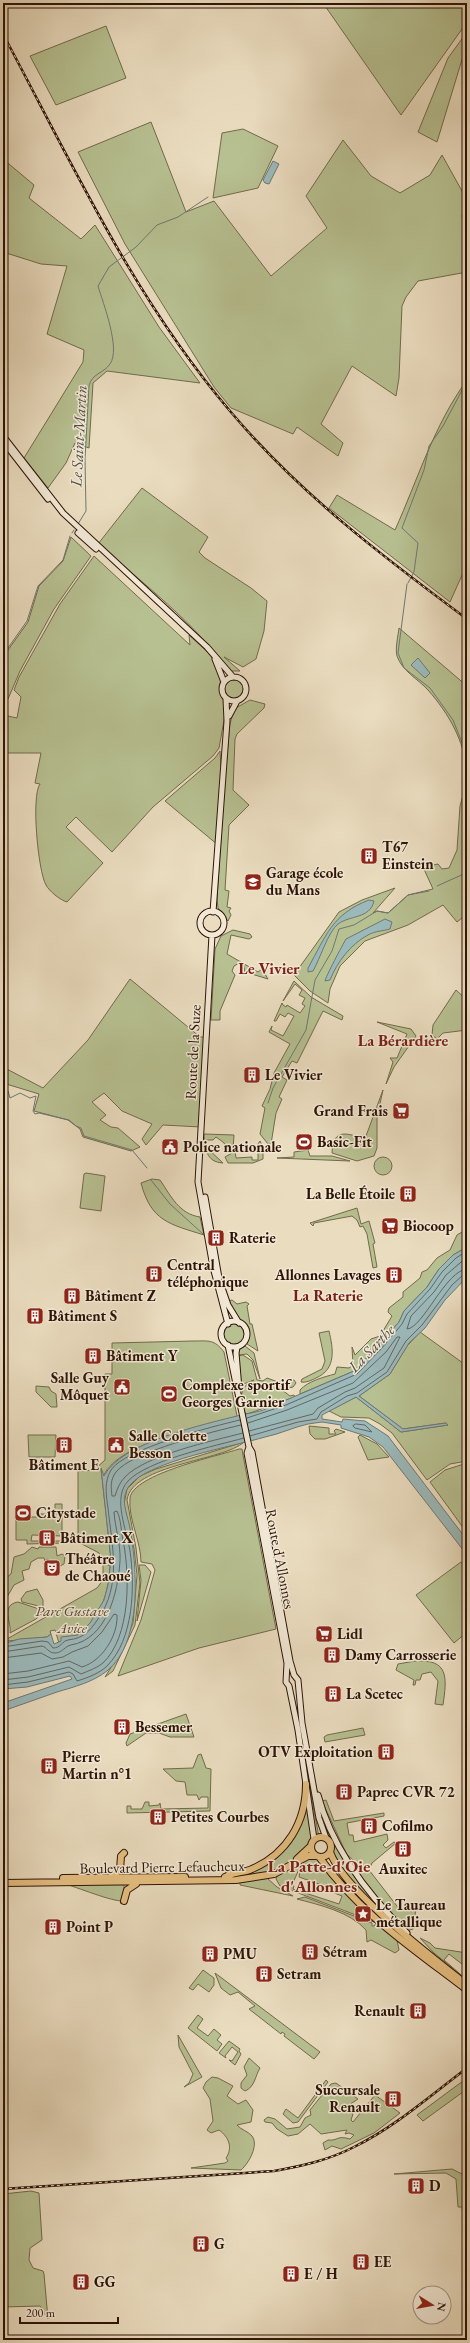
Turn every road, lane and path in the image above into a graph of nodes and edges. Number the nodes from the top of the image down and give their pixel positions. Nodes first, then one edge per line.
1 (3, 436) edge
2 (3, 441) edge
3 (232, 677) junction
4 (224, 682) junction
5 (226, 699) junction
6 (237, 701) junction
7 (227, 721) junction
8 (213, 912) junction
9 (212, 935) junction
10 (200, 1170) junction
11 (239, 1323) junction
12 (228, 1324) junction
13 (228, 1345) junction
14 (237, 1347) junction
15 (242, 1411) junction
16 (249, 1447) junction
17 (294, 1675) junction
18 (288, 1676) junction
19 (298, 1682) junction
20 (289, 1686) junction
21 (310, 1770) junction
22 (306, 1784) junction
23 (326, 1838) junction
24 (314, 1839) junction
25 (311, 1846) junction
26 (330, 1852) junction
27 (124, 1853) dead end
28 (318, 1857) junction
29 (225, 1877) junction
30 (108, 1878) junction
31 (3, 1879) edge
32 (3, 1883) edge
33 (142, 1883) junction
34 (124, 1901) dead end
35 (429, 1955) junction
36 (467, 1985) edge
37 (467, 1990) edge

1 - 3 main road
2 - 4 main road
3 - 4 main road
3 - 6 main road
4 - 5 main road
5 - 6 main road
5 - 7 main road
6 - 7 main road
7 - 8 main road
8 - 9 main road
8 - 9 main road
9 - 10 main road, Route de la Suze
10 - 11 main road, Route de la Suze
10 - 12 main road, Route de la Suze
11 - 12 main road
11 - 14 main road
12 - 13 main road
13 - 14 main road
13 - 15 main road, Route d'Allonnes
14 - 15 main road, Route d'Allonnes
15 - 16 main road, Route d'Allonnes
16 - 17 main road, Route d'Allonnes
16 - 18 main road, Route d'Allonnes
17 - 18 main road
17 - 19 main road, Route d'Allonnes
18 - 20 main road, Route d'Allonnes
19 - 20 main road
19 - 21 main road, Route d'Allonnes
20 - 22 main road, Route d'Allonnes
21 - 23 main road, Route d'Allonnes
21 - 35 main road
22 - 24 main road, Route d'Allonnes
22 - 29 main road
23 - 24 main road
23 - 26 main road
24 - 25 main road
25 - 28 main road
25 - 29 main road, Boulevard Pierre Lefaucheux
26 - 28 main road
26 - 35 main road
27 - 30 main road
28 - 33 main road, Boulevard Pierre Lefaucheux
28 - 37 main road
29 - 30 main road, Boulevard Pierre Lefaucheux
30 - 31 main road, Boulevard Pierre Lefaucheux
32 - 33 main road, Boulevard Pierre Lefaucheux
33 - 34 main road
35 - 36 main road

